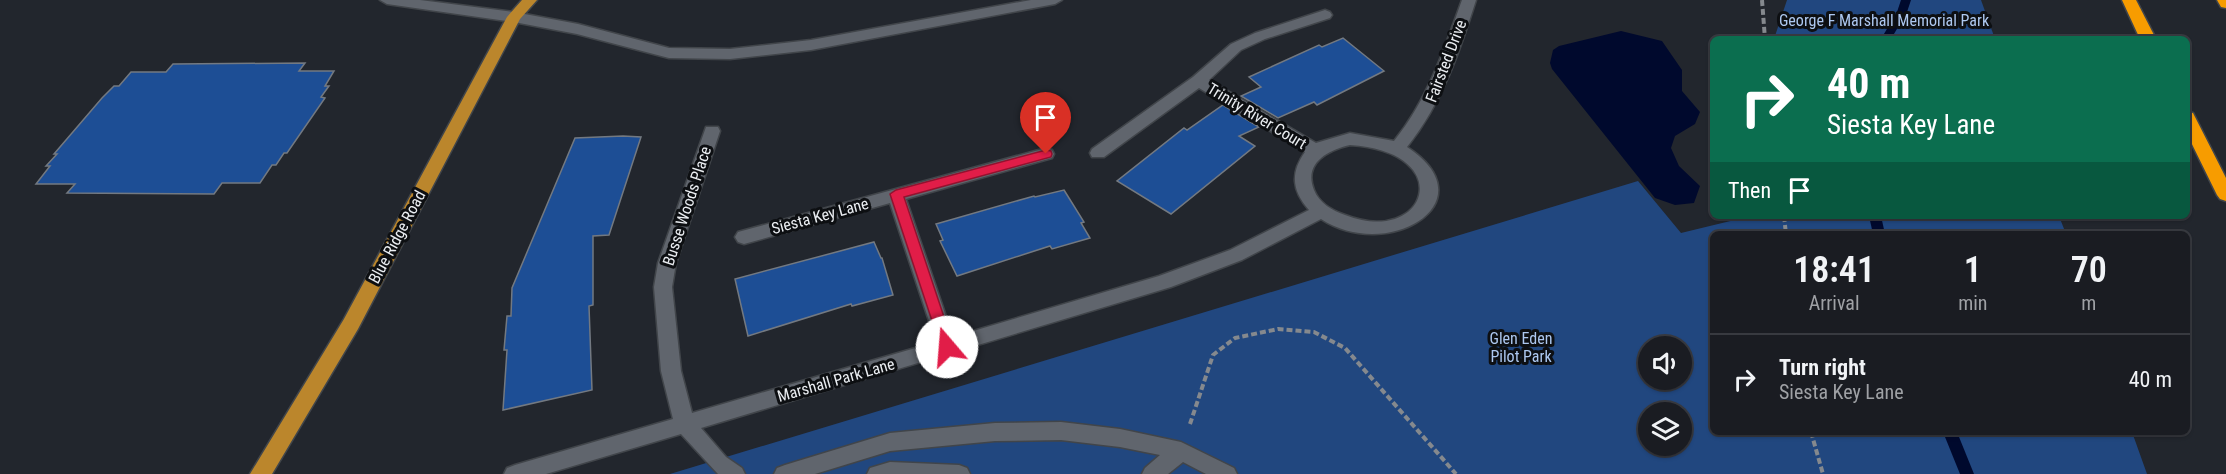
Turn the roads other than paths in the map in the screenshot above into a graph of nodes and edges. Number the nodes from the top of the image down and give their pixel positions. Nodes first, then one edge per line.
1 (387, 0) edge
2 (530, 0) edge
3 (1055, 0) edge
4 (1468, 0) edge
5 (2129, 0) edge
6 (2224, 0) edge
7 (2226, 4) edge
8 (1325, 15) dead end
9 (514, 17) junction
10 (2147, 36) edge
11 (1199, 81) junction
12 (2190, 123) edge
13 (712, 131) dead end
14 (1397, 148) junction
15 (1316, 151) junction
16 (1098, 153) dead end
17 (1046, 154) dead end
18 (896, 194) junction
19 (2226, 195) edge
20 (1321, 211) junction
21 (744, 237) dead end
22 (947, 347) junction
23 (685, 424) junction
24 (1181, 451) junction
25 (261, 474) edge
26 (515, 474) edge
27 (734, 474) edge
28 (785, 474) edge
29 (878, 474) edge
30 (959, 474) edge
31 (1153, 474) edge
32 (1226, 474) edge

1 - 9 street
2 - 9 main road, Blue Ridge Road
3 - 9 street
4 - 14 street, Fairsted Drive
5 - 10 highway
6 - 7 highway
8 - 11 street, Trinity River Court
9 - 25 main road, Blue Ridge Road
11 - 15 street, Trinity River Court
11 - 16 street, Trinity River Court
12 - 19 highway
13 - 23 street, Busse Woods Place
14 - 15 street
14 - 20 street
15 - 20 street
17 - 18 street, Siesta Key Lane
18 - 21 street, Siesta Key Lane
18 - 22 street
20 - 22 street, Marshall Park Lane
22 - 23 street, Marshall Park Lane
23 - 26 street, Marshall Park Lane
23 - 27 street
24 - 28 street
24 - 31 street
24 - 32 street
29 - 30 street

